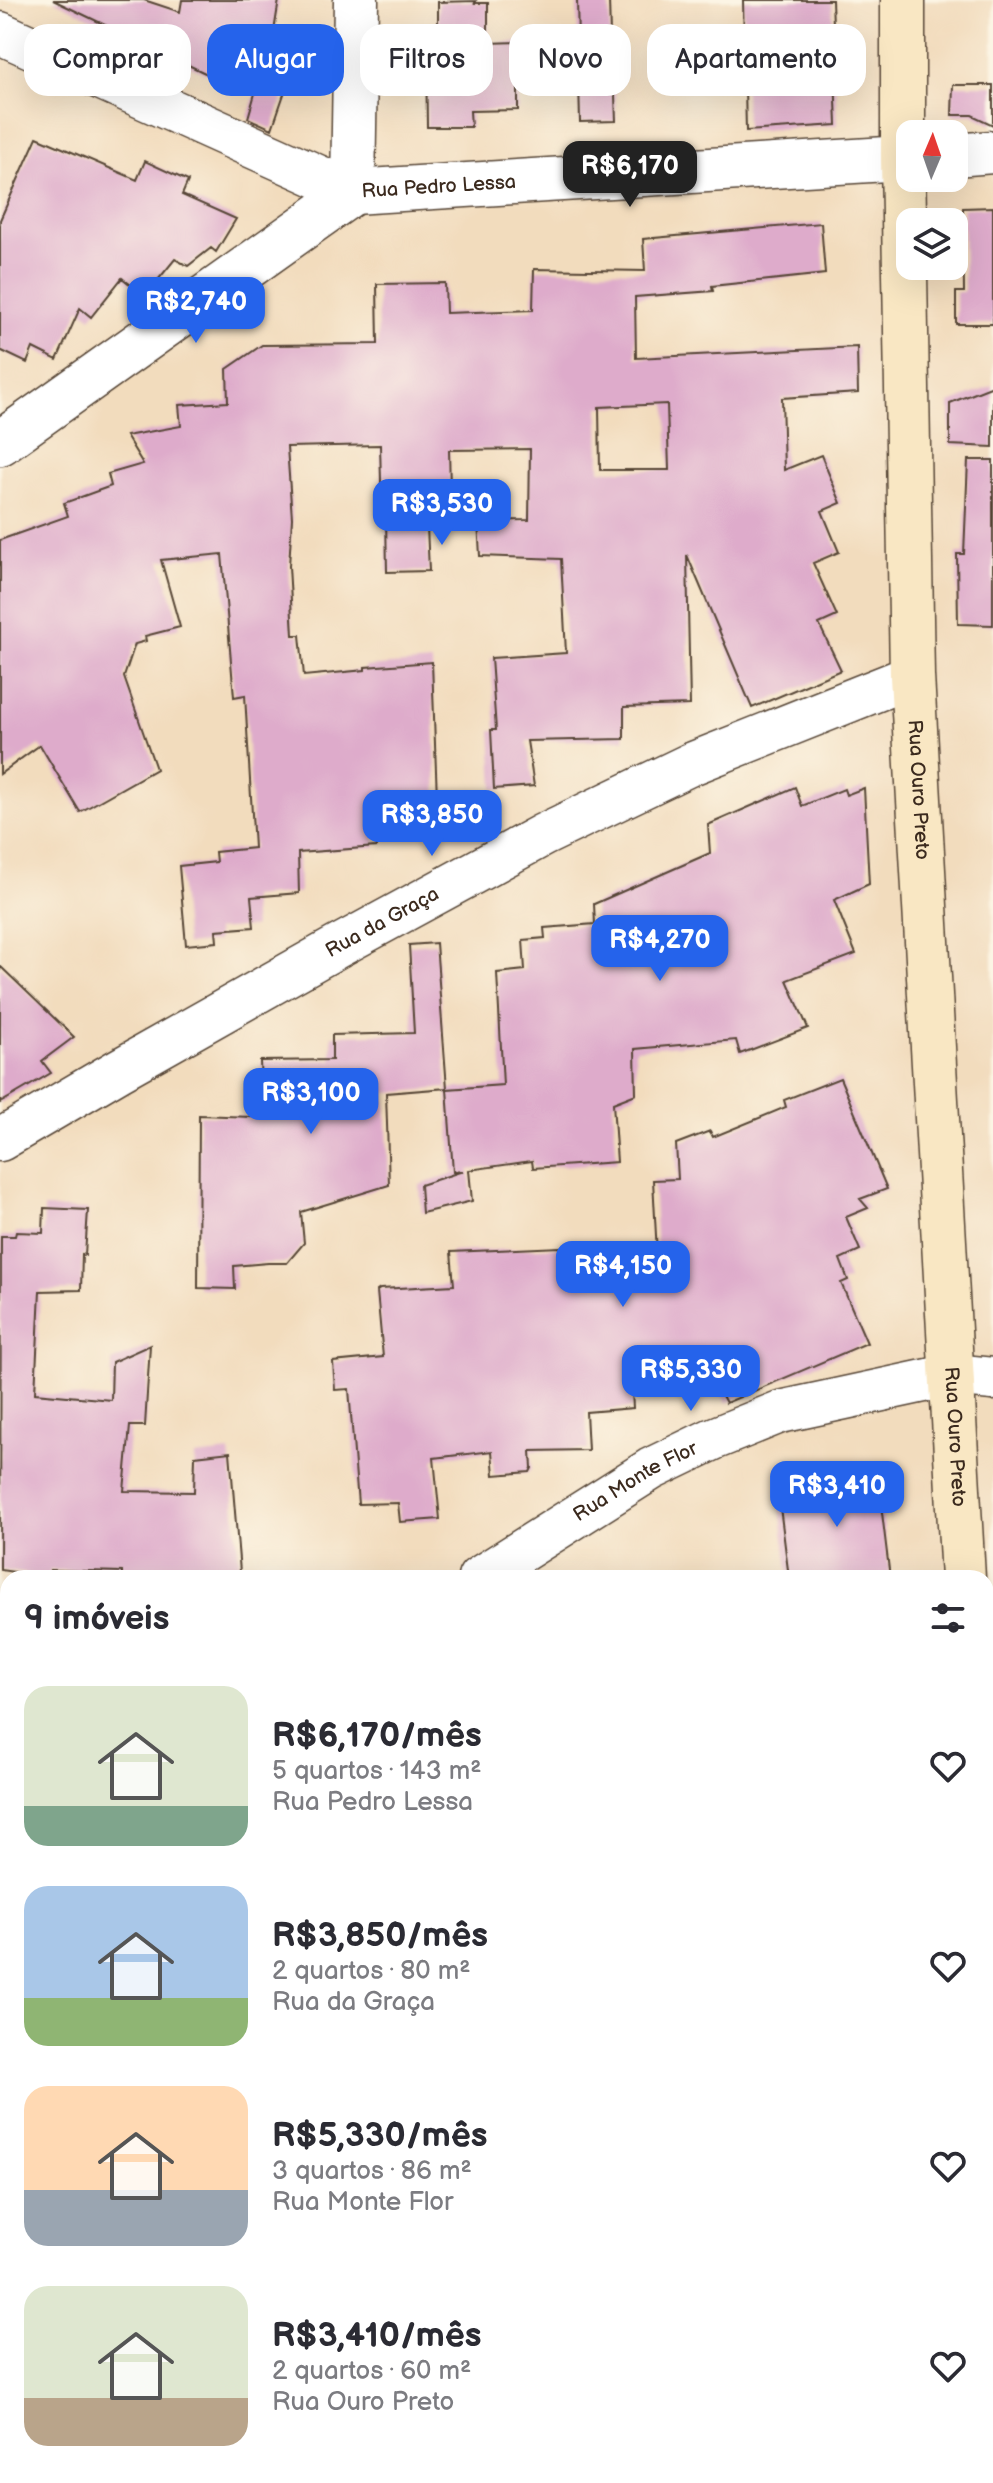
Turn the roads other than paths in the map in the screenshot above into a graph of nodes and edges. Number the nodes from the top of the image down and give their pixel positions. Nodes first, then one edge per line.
1 (356, 0) edge
2 (903, 0) edge
3 (0, 33) edge
4 (906, 120) edge
5 (993, 152) edge
6 (968, 154) edge
7 (896, 159) edge
8 (353, 192) junction
9 (907, 192) edge
10 (0, 443) edge
11 (912, 676) junction
12 (0, 1140) edge
13 (973, 1377) edge
14 (492, 1570) edge
15 (963, 1570) edge

1 - 8 street
2 - 4 main road, Rua Ouro Preto
3 - 8 street, Rua Pedro Lessa
5 - 6 street
7 - 8 street, Rua Pedro Lessa
8 - 10 street
9 - 11 main road, Rua Ouro Preto
11 - 12 street, Rua da Graça
11 - 13 main road, Rua Ouro Preto
13 - 14 street, Rua Monte Flor
13 - 15 main road, Rua Ouro Preto

